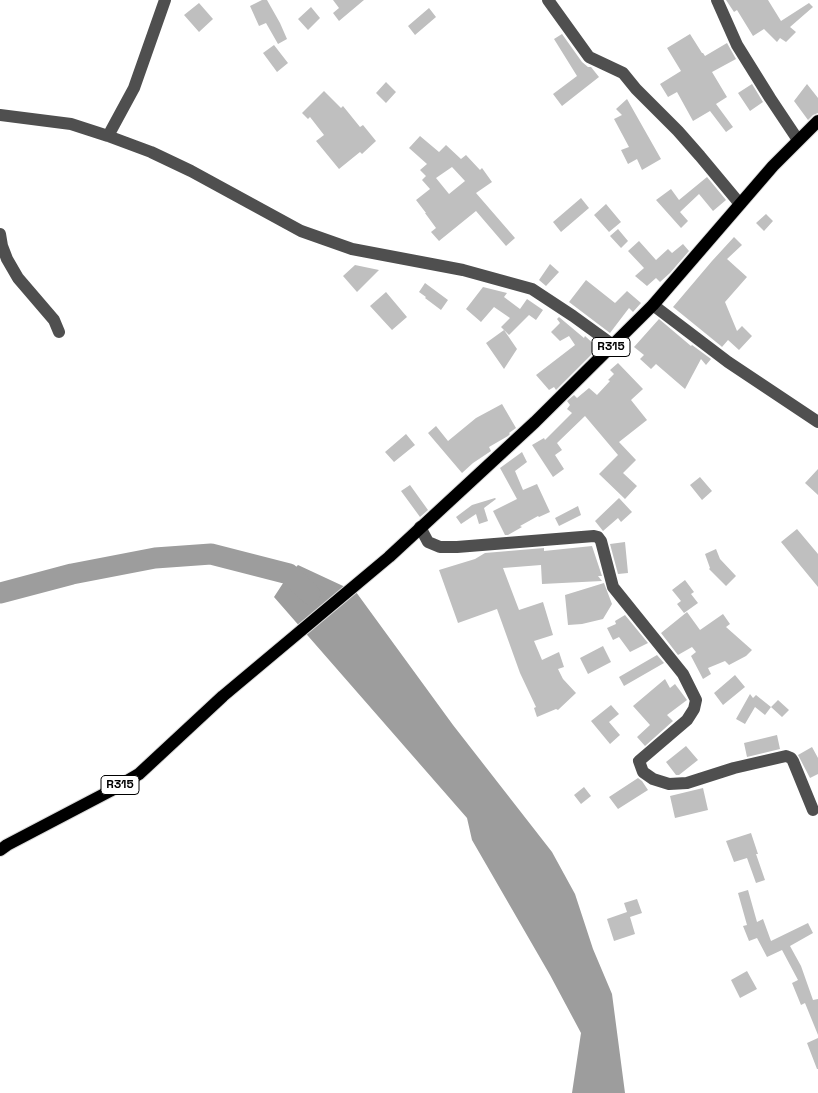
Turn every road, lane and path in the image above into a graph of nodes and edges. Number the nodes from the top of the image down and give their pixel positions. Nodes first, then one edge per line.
1 (165, 0) edge
2 (548, 0) edge
3 (717, 0) edge
4 (0, 115) edge
5 (818, 121) edge
6 (108, 136) junction
7 (798, 140) junction
8 (740, 204) junction
9 (0, 234) edge
10 (653, 305) junction
11 (59, 332) dead end
12 (613, 345) junction
13 (818, 422) edge
14 (420, 527) junction
15 (813, 810) dead end
16 (0, 850) edge

1 - 6 street
2 - 8 street
3 - 7 street
4 - 6 street
5 - 7 main road, R315
6 - 12 street
7 - 8 main road, R315
8 - 10 main road, R315
9 - 11 street
10 - 12 main road, R315
10 - 13 street
12 - 14 main road, R315
14 - 15 street
14 - 16 main road, R315

